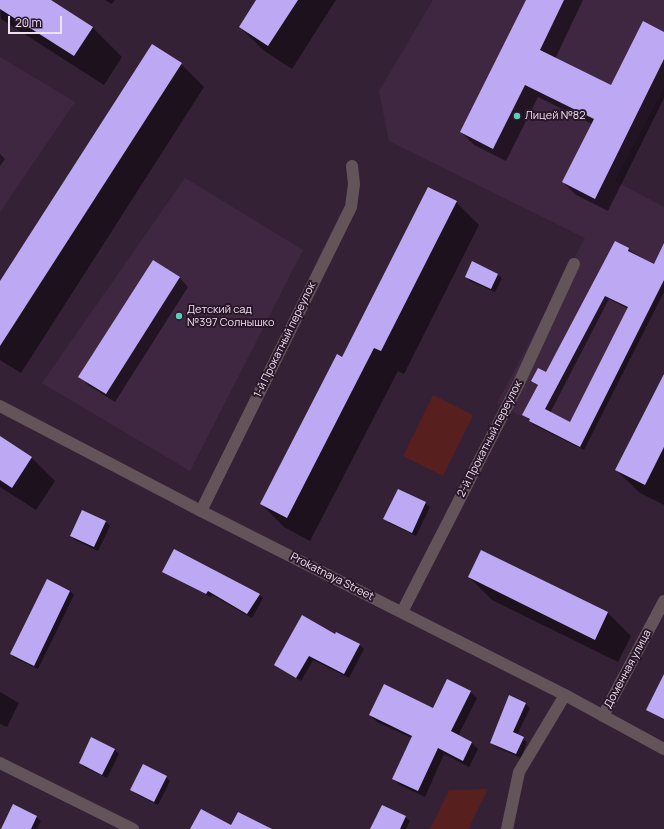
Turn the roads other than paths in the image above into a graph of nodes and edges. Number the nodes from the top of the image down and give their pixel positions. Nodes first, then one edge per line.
1 (352, 166) dead end
2 (574, 264) dead end
3 (0, 406) edge
4 (201, 511) junction
5 (664, 601) edge
6 (402, 612) junction
7 (564, 695) junction
8 (603, 716) junction
9 (664, 749) edge
10 (0, 763) edge
11 (133, 829) edge
12 (507, 829) edge

1 - 4 street, 1-й Прокатный переулок
2 - 6 street, 2-й Прокатный переулок
3 - 4 street, Prokatnaya Street
4 - 6 street, Prokatnaya Street
5 - 8 street, Доменная улица
6 - 7 street, Prokatnaya Street
7 - 8 street, Prokatnaya Street
7 - 12 street
8 - 9 street, Prokatnaya Street
10 - 11 street

